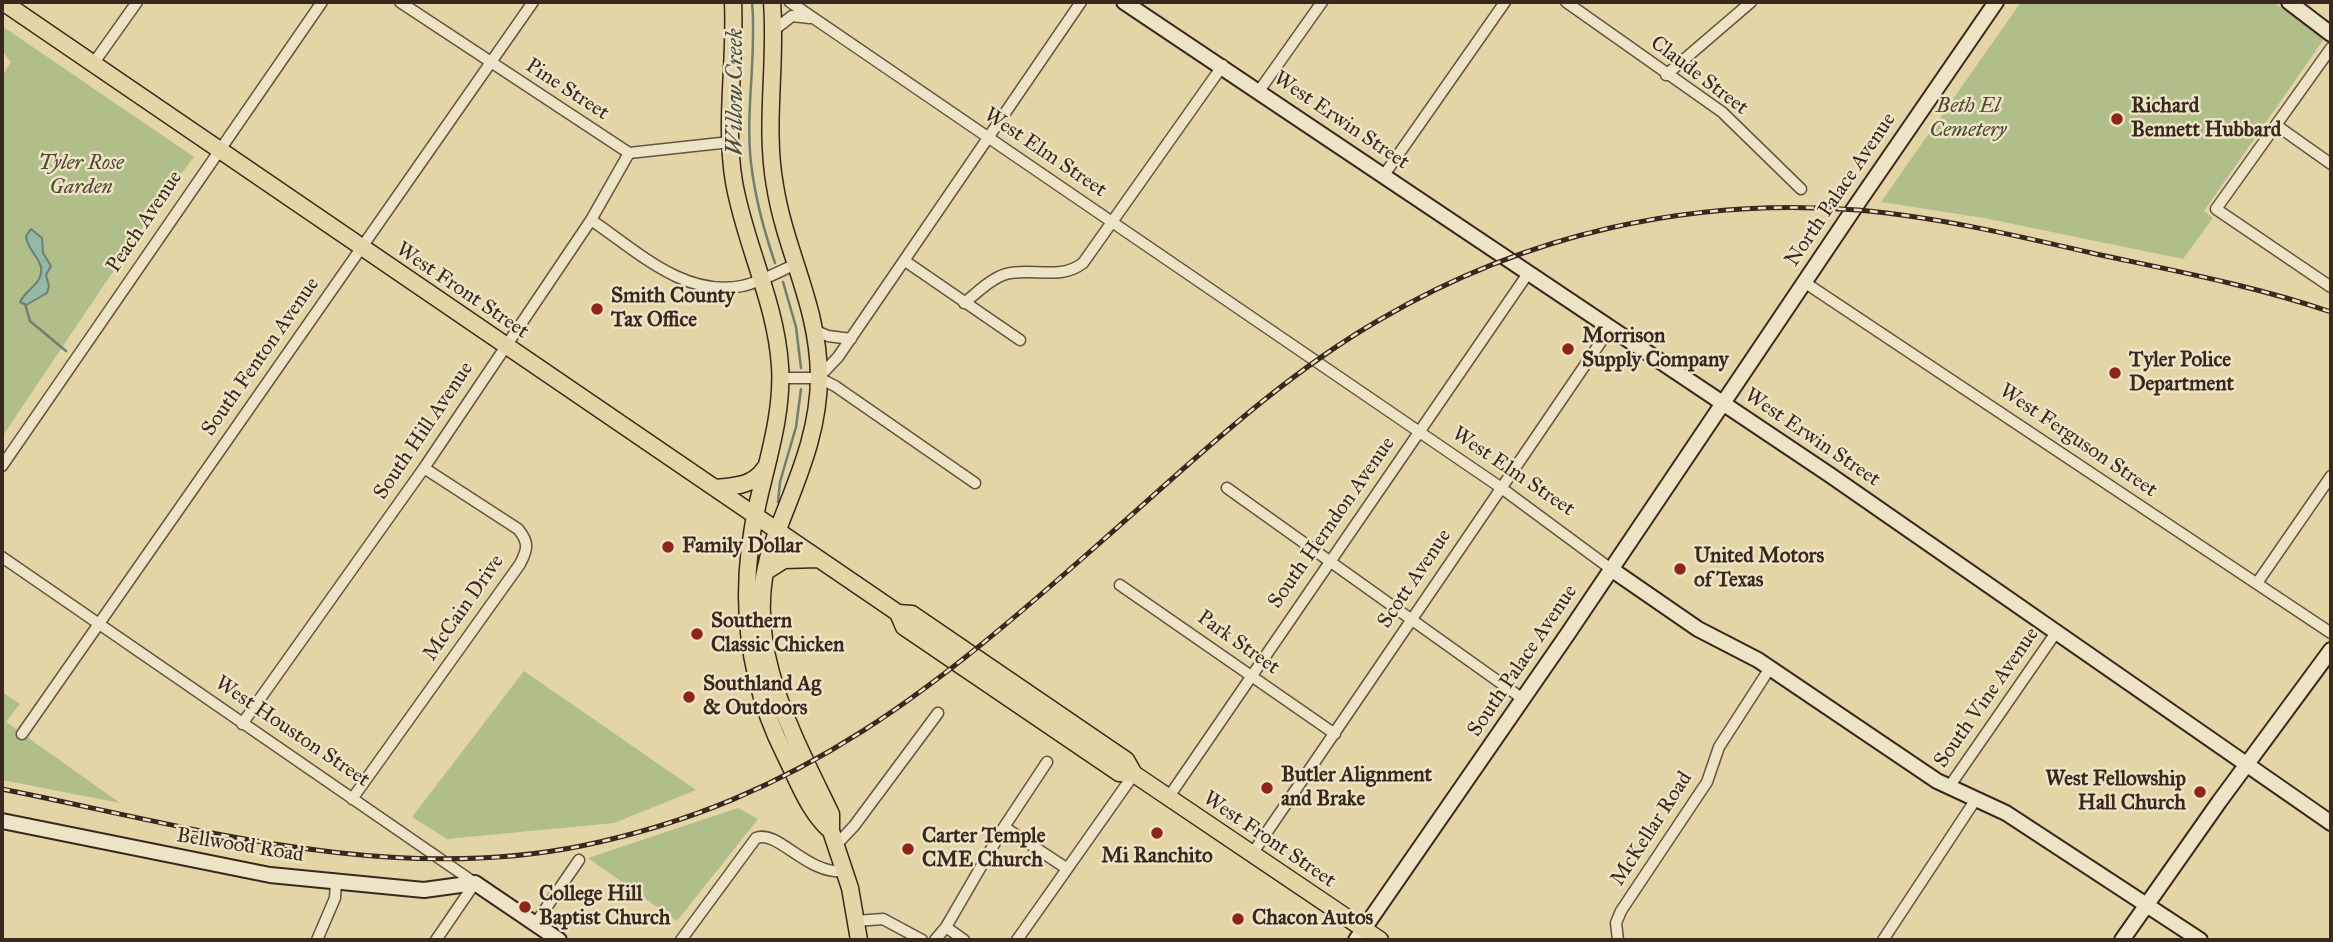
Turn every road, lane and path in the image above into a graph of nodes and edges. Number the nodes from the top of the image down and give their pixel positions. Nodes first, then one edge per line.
1 (3, 2) edge
2 (137, 2) edge
3 (322, 2) edge
4 (400, 2) edge
5 (533, 2) edge
6 (733, 2) edge
7 (772, 2) edge
8 (790, 2) edge
9 (1081, 2) edge
10 (1124, 2) edge
11 (1322, 2) edge
12 (1505, 2) edge
13 (1566, 2) edge
14 (1751, 2) edge
15 (1996, 2) edge
16 (2289, 2) edge
17 (814, 19) junction
18 (774, 30) junction
19 (2331, 34) edge
20 (2331, 48) edge
21 (489, 63) junction
22 (93, 64) junction
23 (1223, 65) junction
24 (1666, 75) junction
25 (1259, 91) junction
26 (2276, 125) junction
27 (988, 139) junction
28 (730, 142) junction
29 (218, 148) junction
30 (629, 153) junction
31 (2331, 163) edge
32 (1384, 175) junction
33 (1801, 190) dead end
34 (591, 220) junction
35 (1113, 224) junction
36 (361, 247) junction
37 (905, 261) junction
38 (798, 263) junction
39 (1529, 272) junction
40 (761, 279) junction
41 (1804, 282) junction
42 (2331, 287) edge
43 (964, 303) junction
44 (1611, 327) junction
45 (816, 331) junction
46 (851, 339) junction
47 (1020, 340) dead end
48 (505, 345) junction
49 (819, 378) junction
50 (781, 379) junction
51 (1723, 403) junction
52 (1418, 433) junction
53 (2, 466) edge
54 (766, 466) junction
55 (424, 468) junction
56 (2331, 476) edge
57 (975, 483) dead end
58 (1500, 486) junction
59 (716, 488) junction
60 (1227, 488) dead end
61 (755, 514) junction
62 (778, 530) junction
63 (2, 558) edge
64 (819, 559) junction
65 (1329, 561) junction
66 (1611, 569) junction
67 (765, 572) junction
68 (2257, 583) junction
69 (1119, 585) dead end
70 (1411, 619) junction
71 (98, 624) junction
72 (2057, 631) junction
73 (2331, 633) edge
74 (2331, 650) edge
75 (1770, 668) junction
76 (1252, 675) junction
77 (1523, 699) junction
78 (938, 713) dead end
79 (243, 724) junction
80 (22, 734) dead end
81 (1335, 734) junction
82 (1047, 762) dead end
83 (2246, 764) junction
84 (1134, 774) junction
85 (1948, 787) junction
86 (1168, 798) junction
87 (352, 799) junction
88 (1976, 799) junction
89 (2, 821) edge
90 (2331, 822) edge
91 (1004, 827) junction
92 (834, 837) junction
93 (1252, 854) junction
94 (579, 860) dead end
95 (1066, 868) junction
96 (845, 871) junction
97 (336, 881) junction
98 (475, 883) junction
99 (2147, 903) junction
100 (856, 921) junction
101 (535, 924) junction
102 (946, 927) junction
103 (1359, 934) edge
104 (317, 940) edge
105 (436, 940) edge
106 (559, 940) edge
107 (681, 940) edge
108 (859, 940) edge
109 (922, 940) edge
110 (936, 940) edge
111 (964, 940) edge
112 (1017, 940) edge
113 (1380, 940) edge
114 (1618, 940) edge
115 (1883, 940) edge
116 (2122, 940) edge
117 (2200, 940) edge

1 - 22 main road, West Front Street
2 - 22 street
3 - 29 street, Peach Avenue
4 - 21 street, Pine Street
5 - 21 street, South Fenton Avenue
6 - 28 main road
7 - 18 main road
8 - 17 street, West Elm Street
9 - 27 street
10 - 23 main road, West Erwin Street
11 - 25 street
12 - 32 street
13 - 24 street, Claude Street
14 - 24 street
15 - 41 main road, North Palace Avenue
16 - 19 main road
17 - 18 street
17 - 27 street, West Elm Street
18 - 38 main road
20 - 26 street
21 - 30 street, Pine Street
21 - 36 street, South Fenton Avenue
22 - 29 main road, West Front Street
23 - 25 main road, West Erwin Street
23 - 35 street
24 - 33 street, Claude Street
25 - 32 main road, West Erwin Street
26 - 31 street
26 - 42 street
27 - 35 street, West Elm Street
27 - 37 street
28 - 30 street
28 - 40 main road
29 - 36 main road, West Front Street
29 - 53 street, Peach Avenue
30 - 34 street, South Hill Avenue
32 - 39 main road, West Erwin Street
34 - 40 street
34 - 48 street, South Hill Avenue
35 - 43 street
35 - 52 street, West Elm Street
36 - 48 main road, West Front Street
36 - 71 street, South Fenton Avenue
37 - 43 street
37 - 46 street
38 - 40 street
38 - 45 main road
39 - 44 main road, West Erwin Street
39 - 52 street, South Herndon Avenue
40 - 50 main road
41 - 51 main road, North Palace Avenue
41 - 68 street, West Ferguson Street
43 - 47 street
44 - 51 main road, West Erwin Street
44 - 58 street, Scott Avenue
45 - 46 street
45 - 49 main road
46 - 49 street
48 - 55 street, South Hill Avenue
48 - 59 main road, West Front Street
49 - 50 street
49 - 57 street
49 - 62 main road
50 - 54 main road
51 - 66 main road, South Palace Avenue
51 - 72 main road, West Erwin Street
52 - 58 street, West Elm Street
52 - 65 street, South Herndon Avenue
54 - 59 main road
54 - 61 main road
55 - 79 street, South Hill Avenue
55 - 87 street, McCain Drive
56 - 68 street
58 - 66 street, West Elm Street
58 - 70 street, Scott Avenue
59 - 61 main road, West Front Street
60 - 65 street
61 - 62 main road, West Front Street
61 - 92 main road
62 - 64 main road, West Front Street
62 - 67 main road
63 - 71 street, West Houston Street
64 - 67 main road
64 - 84 main road, West Front Street
65 - 70 street
65 - 76 street, South Herndon Avenue
66 - 75 main road, West Elm Street
66 - 77 main road, South Palace Avenue
67 - 92 main road
68 - 73 street, West Ferguson Street
69 - 76 street, Park Street
70 - 77 street
70 - 81 street, Scott Avenue
71 - 79 street, West Houston Street
71 - 80 street, South Fenton Avenue
72 - 83 main road, West Erwin Street
72 - 85 street, South Vine Avenue
74 - 83 main road
75 - 85 main road, West Elm Street
75 - 114 street, McKellar Road
76 - 81 street, Park Street
76 - 86 street, South Herndon Avenue
77 - 103 main road, South Palace Avenue
78 - 92 street
79 - 87 street, West Houston Street
81 - 93 street, Scott Avenue
82 - 91 street
83 - 90 main road, West Erwin Street
83 - 99 main road
84 - 86 main road, West Front Street
84 - 95 street
85 - 88 main road, West Elm Street
86 - 93 main road, West Front Street
87 - 98 street, West Houston Street
88 - 99 main road, West Elm Street
88 - 115 street
89 - 97 main road, Bellwood Road
91 - 95 street
91 - 102 street
92 - 96 main road
93 - 103 main road, West Front Street
94 - 101 street
95 - 112 street
96 - 100 main road
96 - 107 street
97 - 98 main road, Bellwood Road
97 - 104 street
98 - 101 main road, West Houston Street
98 - 105 street
99 - 116 main road
99 - 117 main road, West Elm Street
100 - 108 main road
100 - 109 street
101 - 106 main road, West Houston Street
102 - 110 street
102 - 111 street
103 - 113 main road, West Front Street

